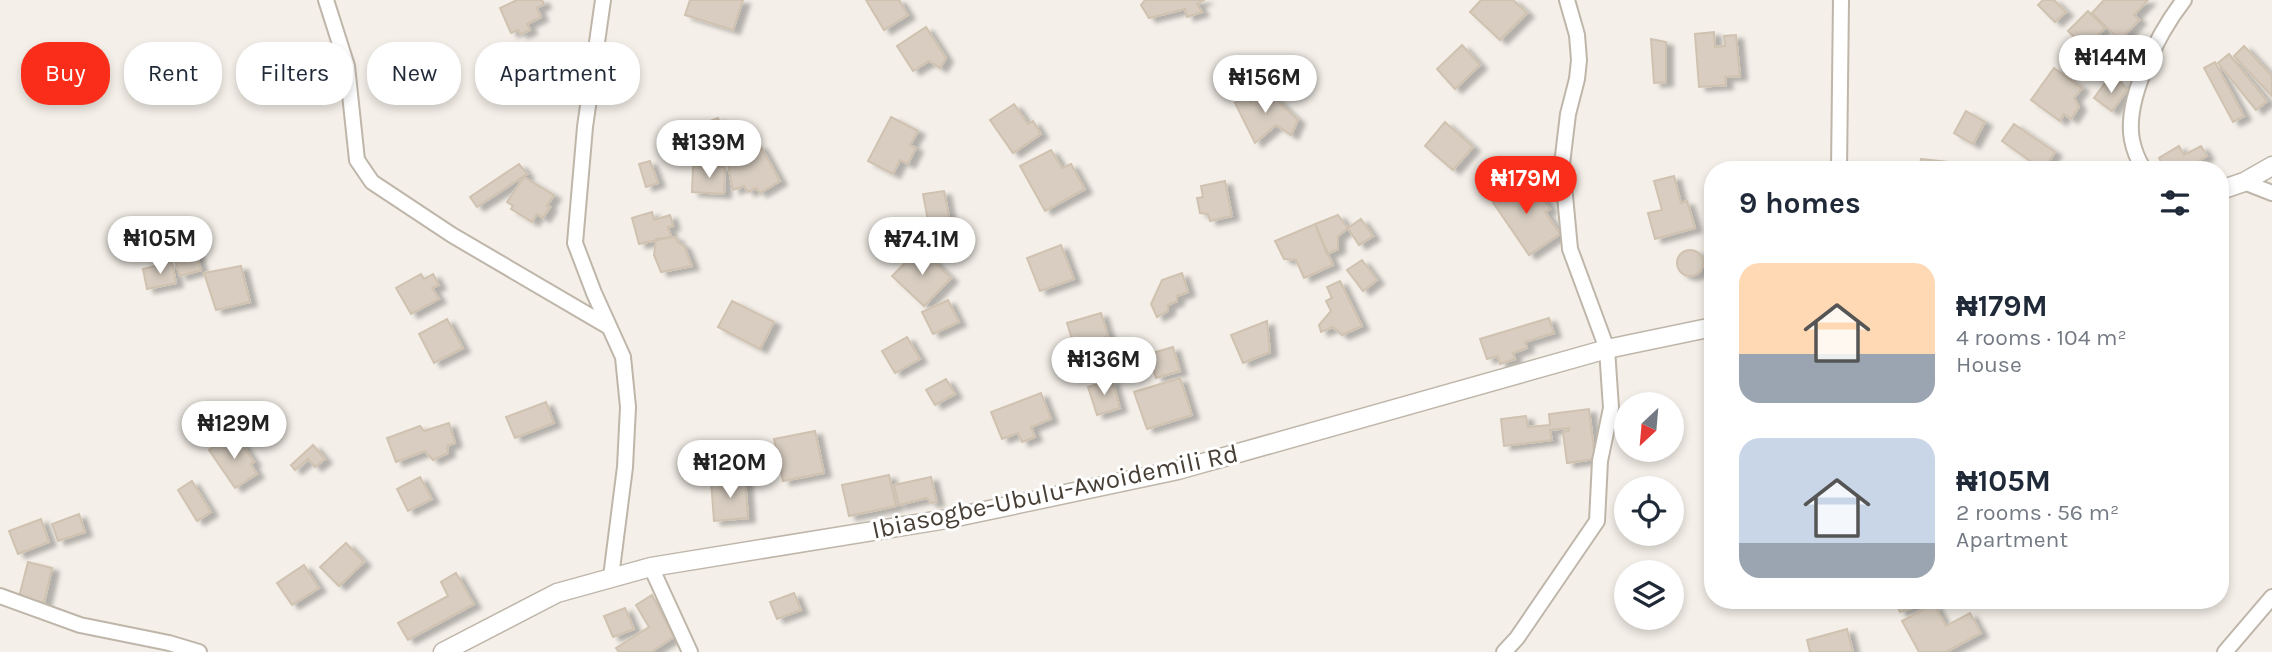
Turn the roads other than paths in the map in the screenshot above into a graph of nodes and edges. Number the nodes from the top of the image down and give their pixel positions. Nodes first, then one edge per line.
1 (326, 0) edge
2 (603, 0) edge
3 (1567, 0) edge
4 (1841, 0) edge
5 (2184, 0) edge
6 (1839, 161) edge
7 (2139, 161) edge
8 (2272, 166) edge
9 (2244, 182) junction
10 (2229, 187) edge
11 (2272, 194) edge
12 (609, 327) junction
13 (1704, 329) edge
14 (1607, 349) junction
15 (651, 567) junction
16 (611, 577) junction
17 (0, 596) edge
18 (2272, 597) edge
19 (199, 652) edge
20 (443, 652) edge
21 (690, 652) edge
22 (1504, 652) edge
23 (2225, 652) edge

1 - 12 street
2 - 12 street
3 - 14 street
4 - 6 street
5 - 7 street
8 - 9 street
9 - 10 street
9 - 11 street
12 - 16 street
13 - 14 street, Ibiasogbe-Ubulu-Awoidemili Rd
14 - 15 street, Ibiasogbe-Ubulu-Awoidemili Rd
14 - 22 street
15 - 16 street, Ibiasogbe-Ubulu-Awoidemili Rd
15 - 21 street
16 - 20 street, Ibiasogbe-Ubulu-Awoidemili Rd
17 - 19 street
18 - 23 street

